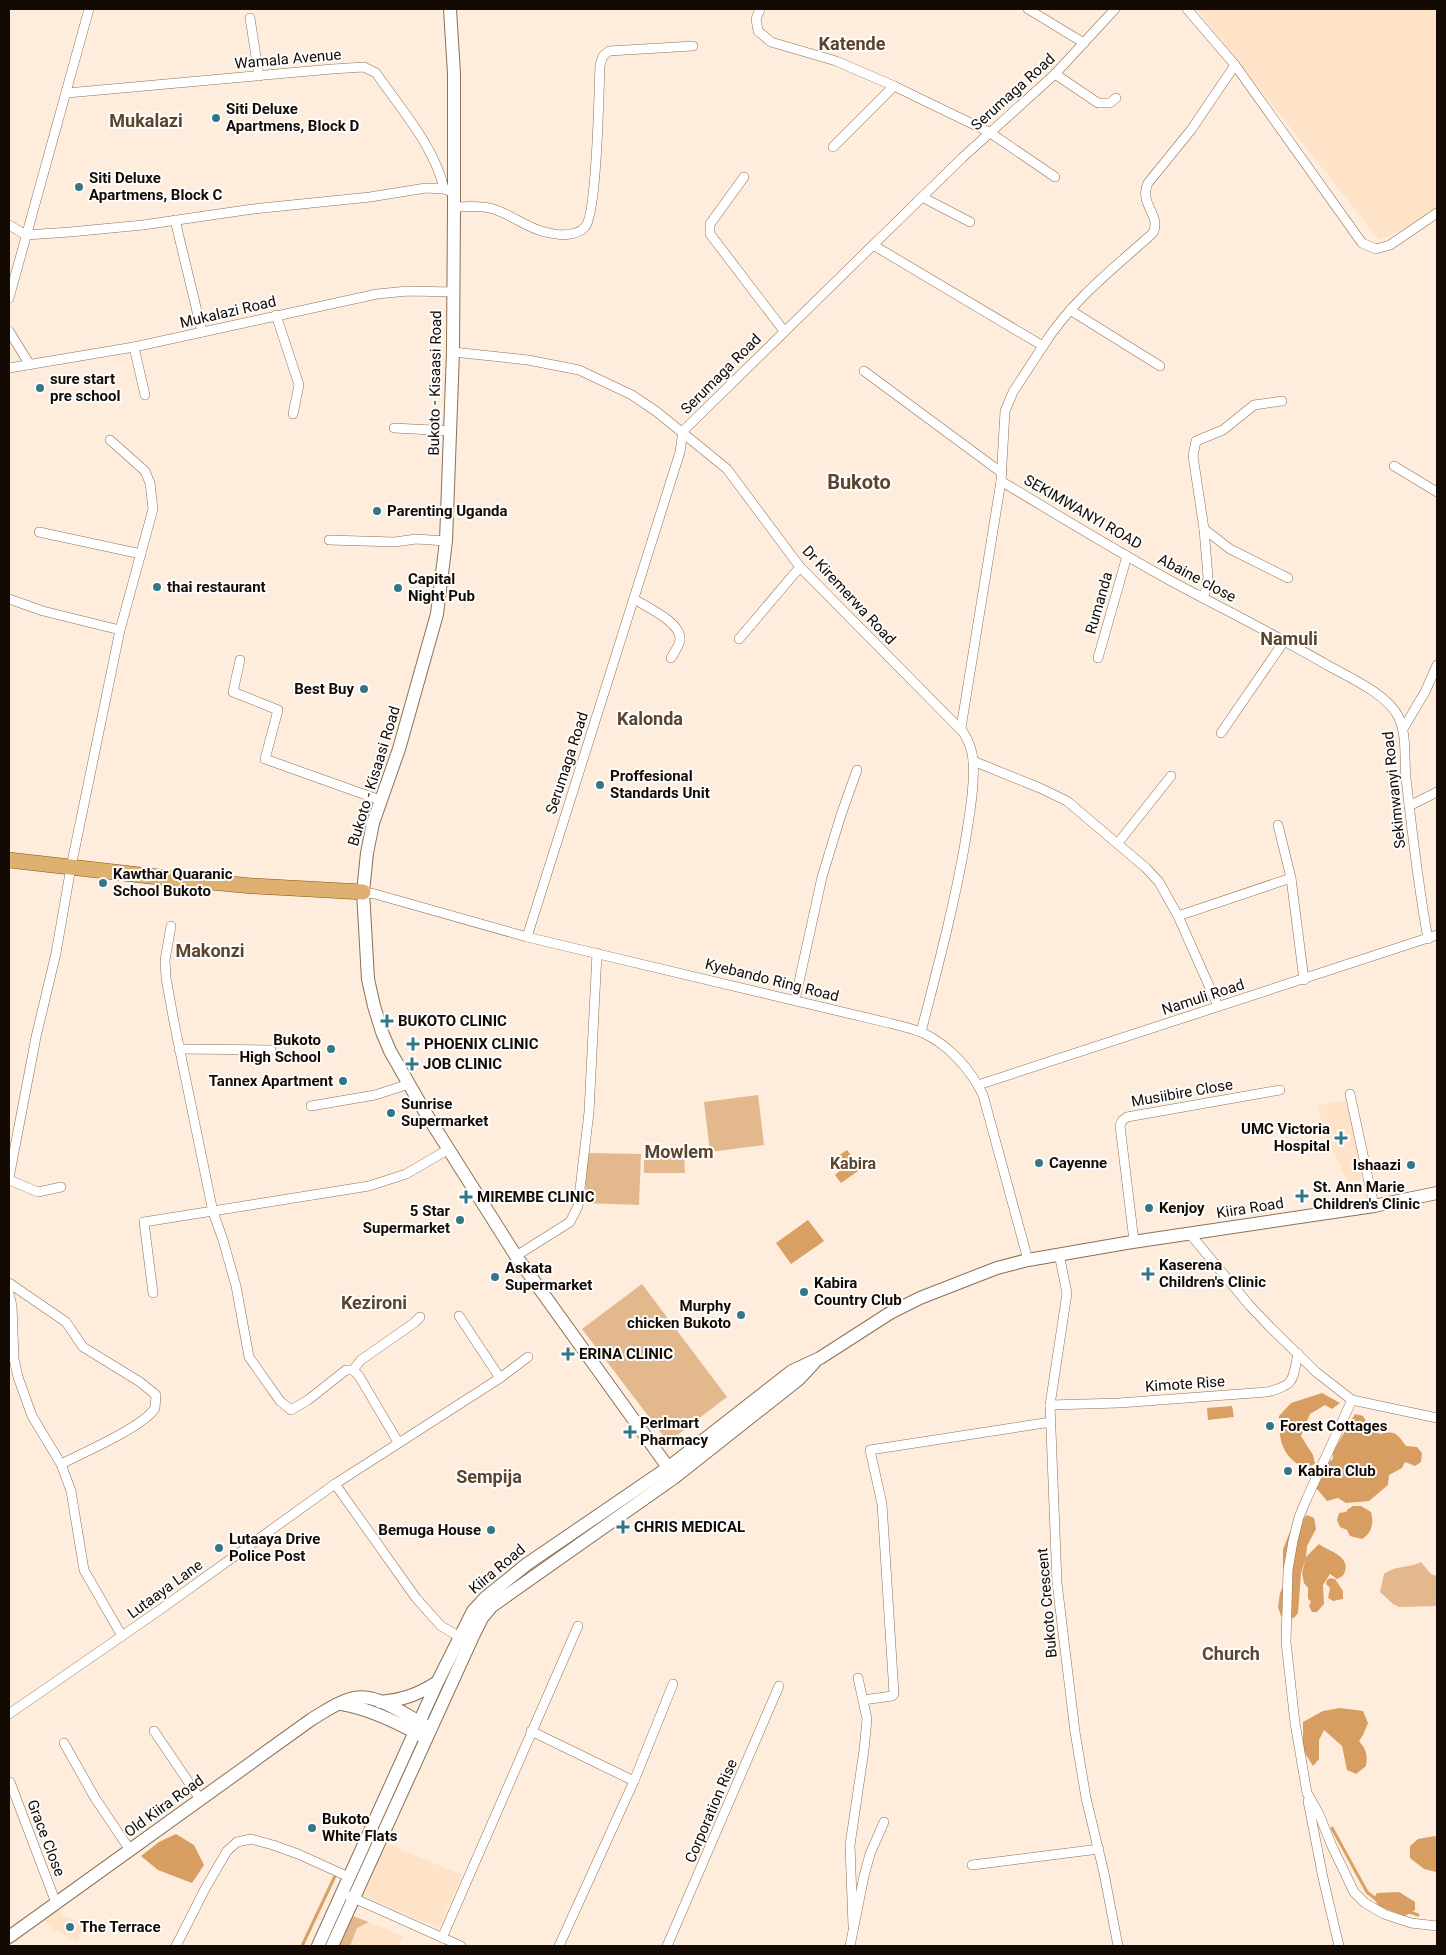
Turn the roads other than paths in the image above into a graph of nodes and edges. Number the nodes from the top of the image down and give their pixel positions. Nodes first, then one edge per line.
1 (89, 9) edge
2 (450, 9) edge
3 (760, 9) edge
4 (1115, 9) edge
5 (1187, 9) edge
6 (1029, 10) edge
7 (250, 18) dead end
8 (1084, 43) junction
9 (693, 46) dead end
10 (1235, 65) junction
11 (1055, 74) junction
12 (258, 76) junction
13 (894, 86) junction
14 (67, 93) junction
15 (1116, 98) dead end
16 (989, 132) junction
17 (833, 147) dead end
18 (744, 177) dead end
19 (1054, 178) dead end
20 (449, 191) junction
21 (922, 197) junction
22 (454, 207) junction
23 (1437, 213) edge
24 (175, 220) junction
25 (970, 222) dead end
26 (9, 225) edge
27 (26, 235) junction
28 (873, 245) junction
29 (454, 292) junction
30 (9, 298) edge
31 (1070, 310) junction
32 (276, 315) junction
33 (9, 331) edge
34 (202, 332) junction
35 (784, 332) junction
36 (1043, 346) junction
37 (134, 347) junction
38 (453, 352) junction
39 (30, 365) junction
40 (1160, 366) dead end
41 (9, 368) edge
42 (864, 371) dead end
43 (145, 395) dead end
44 (1282, 401) dead end
45 (293, 414) dead end
46 (394, 428) dead end
47 (451, 431) junction
48 (682, 431) junction
49 (110, 440) dead end
50 (1394, 466) dead end
51 (1001, 477) junction
52 (1437, 492) edge
53 (1204, 529) junction
54 (39, 532) dead end
55 (329, 540) dead end
56 (446, 541) junction
57 (142, 554) junction
58 (1127, 556) junction
59 (800, 567) junction
60 (1288, 578) dead end
61 (1203, 597) junction
62 (9, 599) edge
63 (634, 599) junction
64 (120, 630) junction
65 (739, 639) dead end
66 (1284, 640) junction
67 (671, 658) dead end
68 (1098, 658) dead end
69 (240, 660) dead end
70 (1437, 665) edge
71 (1434, 683) edge
72 (961, 728) junction
73 (1403, 729) junction
74 (1221, 733) dead end
75 (973, 761) junction
76 (857, 770) dead end
77 (1172, 776) dead end
78 (1437, 792) edge
79 (380, 800) junction
80 (1409, 806) junction
81 (1278, 825) dead end
82 (1118, 843) junction
83 (9, 860) edge
84 (71, 867) junction
85 (1291, 878) junction
86 (363, 892) junction
87 (1178, 916) junction
88 (172, 926) dead end
89 (527, 937) junction
90 (1433, 937) edge
91 (597, 953) junction
92 (1304, 980) junction
93 (795, 1000) junction
94 (1218, 1006) junction
95 (921, 1032) junction
96 (179, 1048) junction
97 (271, 1050) dead end
98 (408, 1084) junction
99 (978, 1085) junction
100 (1280, 1090) dead end
101 (1350, 1094) dead end
102 (312, 1106) dead end
103 (13, 1136) edge
104 (449, 1149) junction
105 (9, 1179) edge
106 (60, 1187) dead end
107 (1437, 1193) edge
108 (1374, 1206) junction
109 (213, 1212) junction
110 (1190, 1234) junction
111 (1130, 1242) junction
112 (1059, 1254) junction
113 (516, 1256) junction
114 (1035, 1259) junction
115 (9, 1283) edge
116 (9, 1293) edge
117 (153, 1293) dead end
118 (459, 1316) dead end
119 (420, 1317) dead end
120 (1298, 1354) junction
121 (528, 1356) dead end
122 (353, 1370) junction
123 (500, 1378) junction
124 (1352, 1400) junction
125 (1050, 1405) junction
126 (1437, 1418) edge
127 (1051, 1422) junction
128 (398, 1442) junction
129 (60, 1464) junction
130 (672, 1472) junction
131 (334, 1484) junction
132 (578, 1626) dead end
133 (122, 1636) junction
134 (460, 1637) junction
135 (858, 1678) dead end
136 (437, 1683) junction
137 (673, 1684) dead end
138 (779, 1686) dead end
139 (863, 1700) junction
140 (380, 1702) junction
141 (339, 1704) junction
142 (9, 1714) edge
143 (417, 1727) junction
144 (154, 1731) dead end
145 (531, 1731) junction
146 (430, 1733) junction
147 (64, 1743) dead end
148 (634, 1781) junction
149 (10, 1782) dead end
150 (1307, 1793) junction
151 (200, 1799) junction
152 (884, 1822) dead end
153 (1099, 1849) junction
154 (130, 1850) junction
155 (972, 1865) dead end
156 (349, 1877) junction
157 (348, 1896) junction
158 (56, 1903) junction
159 (853, 1926) junction
160 (1437, 1926) edge
161 (9, 1937) edge
162 (442, 1938) junction
163 (176, 1946) edge
164 (318, 1946) edge
165 (332, 1946) edge
166 (461, 1946) edge
167 (560, 1946) edge
168 (667, 1946) edge
169 (850, 1946) edge
170 (1118, 1946) edge
171 (1339, 1946) edge

1 - 14 street
2 - 20 main road, Bukoto - Kisaasi Road
3 - 13 street
4 - 8 street, Serumaga Road
5 - 10 street
6 - 8 street
7 - 12 street
8 - 11 street, Serumaga Road
9 - 22 street
10 - 23 street
10 - 31 street
11 - 15 street
11 - 16 street, Serumaga Road
12 - 14 street, Wamala Avenue
12 - 20 street, Wamala Avenue
13 - 16 street
13 - 17 street
14 - 27 street
16 - 19 street
16 - 21 street, Serumaga Road
18 - 35 street
20 - 22 main road, Bukoto - Kisaasi Road
20 - 24 street
21 - 25 street
21 - 28 street, Serumaga Road
22 - 29 main road, Bukoto - Kisaasi Road
24 - 27 street
24 - 34 street
26 - 27 street
27 - 30 street
28 - 35 street, Serumaga Road
28 - 36 street
29 - 32 street, Mukalazi Road
29 - 38 main road, Bukoto - Kisaasi Road
31 - 36 street
31 - 40 street
32 - 34 street, Mukalazi Road
32 - 45 street
33 - 39 street
34 - 37 street, Mukalazi Road
35 - 48 street, Serumaga Road
36 - 51 street
37 - 39 street, Mukalazi Road
37 - 43 street
38 - 47 main road, Bukoto - Kisaasi Road
38 - 48 street, Dr Kiremerwa Road
39 - 41 street, Mukalazi Road
42 - 51 street
44 - 53 street
46 - 47 street
47 - 56 main road, Bukoto - Kisaasi Road
48 - 59 street, Dr Kiremerwa Road
48 - 63 street, Serumaga Road
49 - 57 street
50 - 52 street
51 - 58 street, Abaine close
51 - 61 street, SEKIMWANYI ROAD
51 - 72 street
53 - 60 street
53 - 61 street
54 - 57 street
55 - 56 street
56 - 79 main road, Bukoto - Kisaasi Road
57 - 64 street
58 - 61 street, Abaine close
58 - 68 street, Rumanda
59 - 65 street
59 - 72 street, Dr Kiremerwa Road
61 - 66 street, Abaine close
62 - 64 street
63 - 67 street
63 - 89 street, Serumaga Road
64 - 84 street
66 - 73 street, Sekimwanyi Road
66 - 74 street
69 - 79 street
70 - 71 street
71 - 73 street
72 - 75 street
73 - 80 street, Sekimwanyi Road
75 - 82 street
75 - 95 street
76 - 93 street
77 - 82 street
78 - 80 street
79 - 86 main road, Bukoto - Kisaasi Road
80 - 90 street, Sekimwanyi Road
81 - 85 street
82 - 87 street
83 - 84 main road
84 - 86 main road
84 - 103 street
85 - 87 street
85 - 92 street
86 - 89 street, Kyebando Ring Road
86 - 98 main road, Bukoto - Kisaasi Road
87 - 94 street
88 - 96 street
89 - 91 street, Kyebando Ring Road
90 - 92 street, Namuli Road
91 - 93 street, Kyebando Ring Road
91 - 113 street
92 - 94 street, Namuli Road
93 - 95 street, Kyebando Ring Road
94 - 99 street, Namuli Road
95 - 99 street, Kyebando Ring Road
96 - 97 street
96 - 109 street
98 - 102 street
98 - 104 main road, Bukoto - Kisaasi Road
99 - 114 street, Kyebando Ring Road
100 - 111 street, Musiibire Close
101 - 108 street
103 - 105 street
104 - 109 street
104 - 113 main road, Bukoto - Kisaasi Road
105 - 106 street
107 - 108 main road, Kiira Road
108 - 110 main road, Kiira Road
109 - 117 street
109 - 122 street
110 - 111 main road, Kiira Road
110 - 120 street
111 - 112 main road, Kiira Road
112 - 114 main road, Kiira Road
112 - 125 street, Bukoto Crescent
113 - 130 main road, Bukoto - Kisaasi Road
114 - 130 main road, Kiira Road
115 - 129 street
116 - 129 street
118 - 123 street
119 - 122 street
120 - 124 street
120 - 125 street, Kimote Rise
121 - 123 street, Lutaaya Lane
122 - 128 street
123 - 128 street, Lutaaya Lane
124 - 126 street
124 - 150 street
125 - 127 street, Bukoto Crescent
127 - 139 street
127 - 153 street, Bukoto Crescent
128 - 131 street, Lutaaya Lane
129 - 133 street
130 - 134 main road, Kiira Road
130 - 146 main road, Kiira Road
131 - 133 street, Lutaaya Lane
131 - 134 street
132 - 145 street
133 - 142 street, Lutaaya Lane
134 - 136 main road, Kiira Road
135 - 139 street
136 - 140 main road
136 - 143 main road, Kiira Road
137 - 148 street
138 - 168 street, Corporation Rise
139 - 159 street
140 - 141 main road, Old Kiira Road
140 - 143 main road, Old Kiira Road
141 - 143 main road, Old Kiira Road
141 - 151 main road, Old Kiira Road
143 - 146 main road, Old Kiira Road
143 - 156 main road, Kiira Road
144 - 151 street
145 - 148 street
145 - 162 street
146 - 157 main road, Kiira Road
147 - 154 street
148 - 167 street
149 - 158 street, Grace Close
150 - 160 street
150 - 171 street
151 - 154 main road, Old Kiira Road
152 - 159 street
153 - 155 street
153 - 170 street, Bukoto Crescent
154 - 158 main road, Old Kiira Road
156 - 157 main road, Kiira Road
156 - 163 street
157 - 162 street
157 - 164 main road, Kiira Road
157 - 165 main road, Kiira Road
158 - 161 main road, Old Kiira Road
159 - 169 street
162 - 166 street

